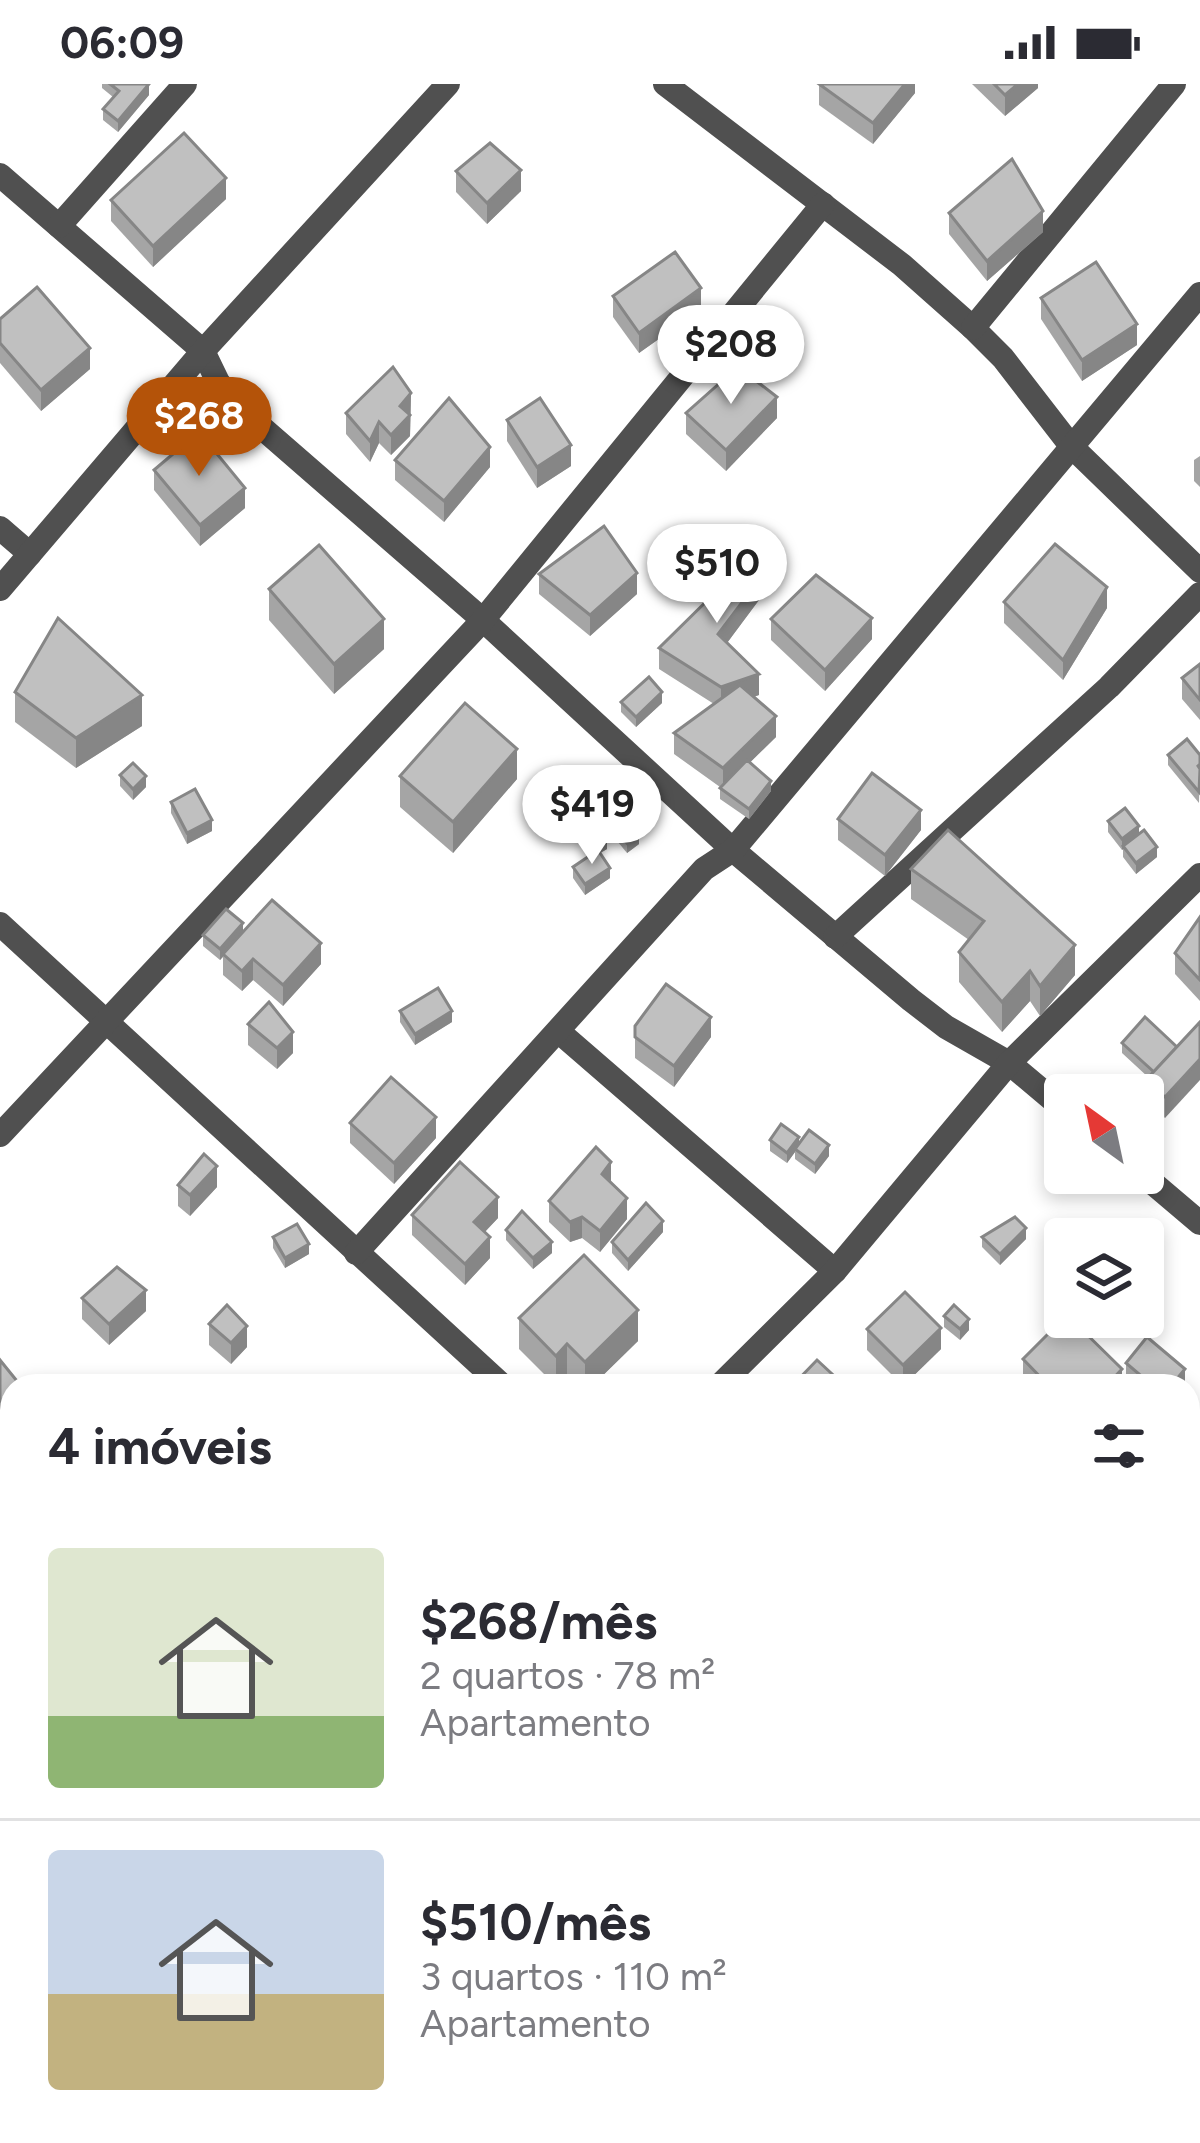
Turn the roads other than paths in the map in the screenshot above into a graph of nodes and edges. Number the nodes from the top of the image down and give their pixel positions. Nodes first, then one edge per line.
1 (185, 84) edge
2 (448, 84) edge
3 (665, 84) edge
4 (1174, 84) edge
5 (0, 175) edge
6 (823, 204) junction
7 (58, 226) junction
8 (1200, 294) edge
9 (973, 328) junction
10 (203, 351) junction
11 (1071, 446) junction
12 (0, 528) edge
13 (30, 554) junction
14 (1200, 571) edge
15 (0, 589) edge
16 (1200, 594) edge
17 (483, 620) junction
18 (734, 850) junction
19 (1200, 875) edge
20 (0, 924) edge
21 (835, 937) junction
22 (106, 1022) junction
23 (558, 1031) junction
24 (1009, 1063) junction
25 (1044, 1092) edge
26 (0, 1135) edge
27 (1164, 1192) edge
28 (1200, 1222) edge
29 (356, 1253) junction
30 (835, 1271) junction
31 (490, 1374) edge
32 (730, 1374) edge

1 - 7 street
2 - 10 street
3 - 6 street
4 - 9 street
5 - 7 street
6 - 9 street
6 - 17 street
7 - 10 street
8 - 11 street
9 - 11 street
10 - 13 street
10 - 17 street
11 - 14 street
11 - 18 street
12 - 13 street
13 - 15 street
16 - 21 street
17 - 18 street
17 - 22 street
18 - 21 street
18 - 23 street
19 - 24 street
20 - 22 street
21 - 24 street
22 - 26 street
22 - 29 street
23 - 29 street
23 - 30 street
24 - 25 street
24 - 30 street
27 - 28 street
29 - 31 street
30 - 32 street

